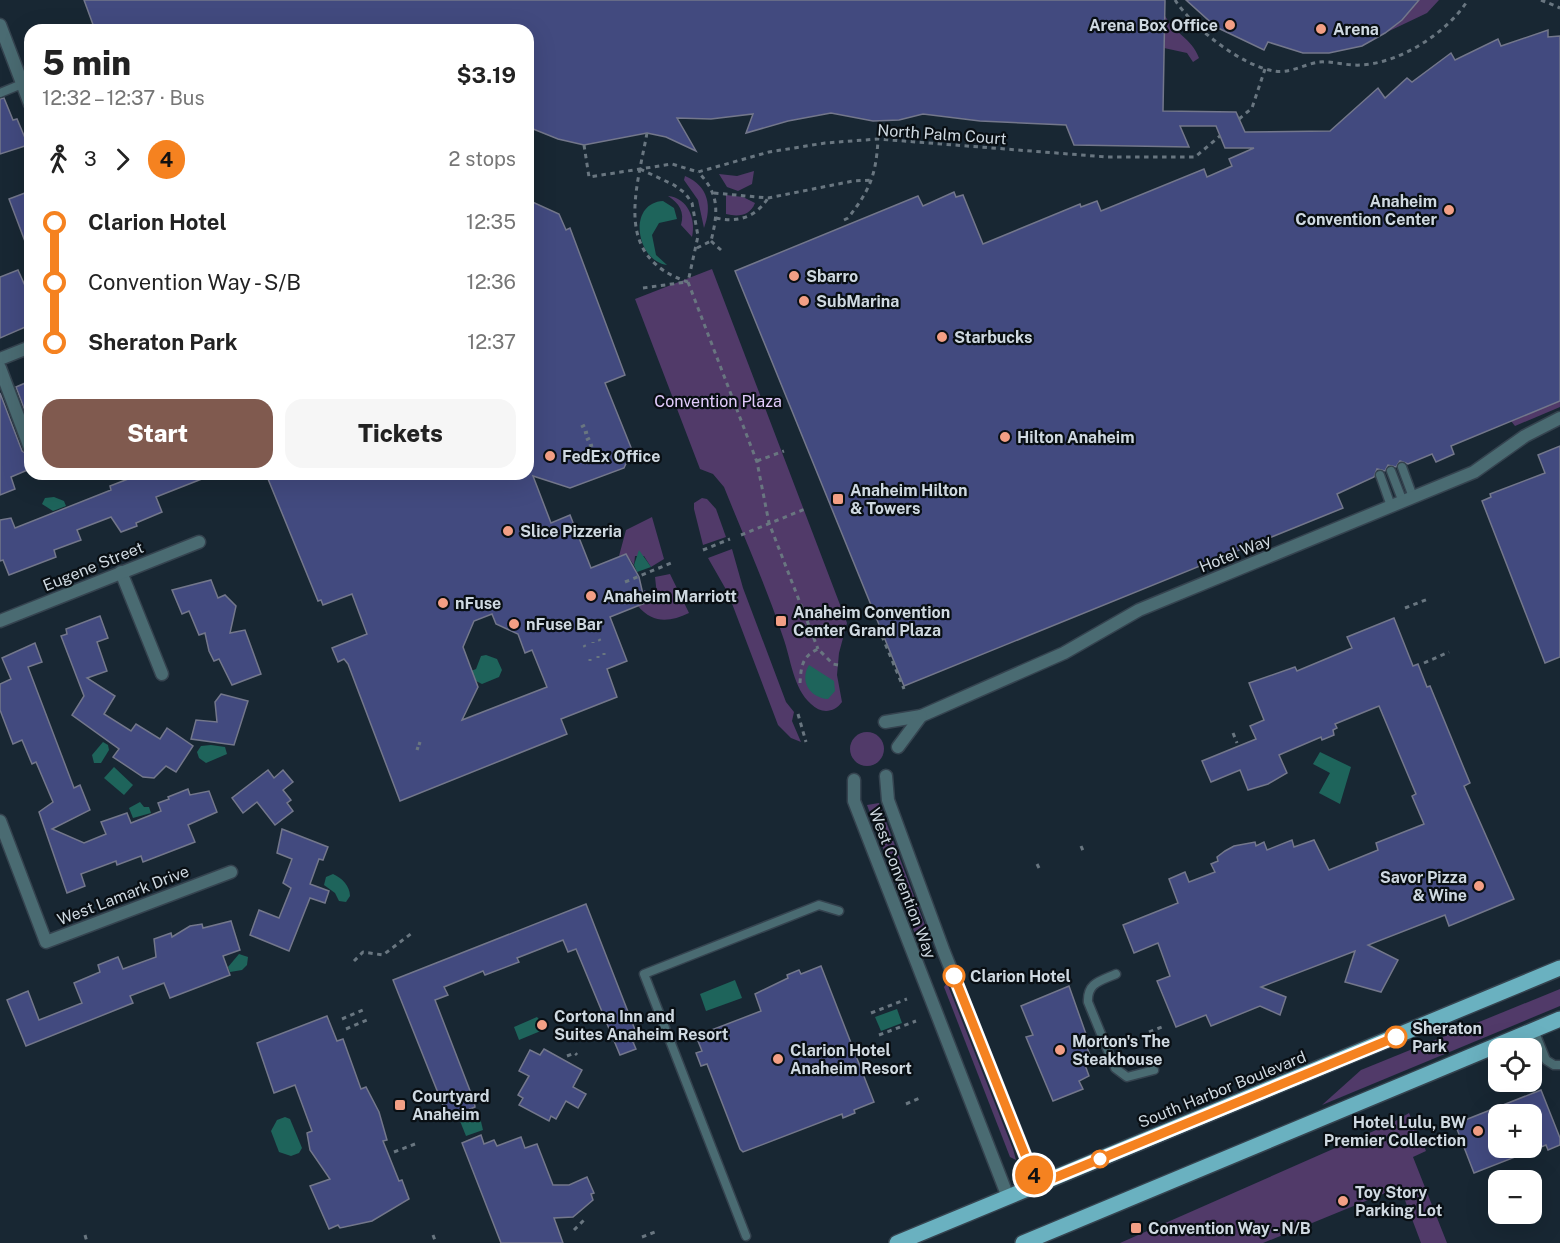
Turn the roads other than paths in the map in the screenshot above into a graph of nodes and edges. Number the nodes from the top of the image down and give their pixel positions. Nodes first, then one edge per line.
1 (0, 25) edge
2 (22, 84) junction
3 (24, 89) edge
4 (0, 93) edge
5 (24, 349) edge
6 (0, 359) edge
7 (0, 368) edge
8 (1560, 418) edge
9 (24, 432) edge
10 (1401, 466) dead end
11 (1391, 471) dead end
12 (1380, 475) dead end
13 (1402, 502) junction
14 (199, 542) dead end
15 (122, 572) junction
16 (0, 621) edge
17 (162, 674) dead end
18 (921, 716) junction
19 (885, 722) dead end
20 (898, 747) dead end
21 (886, 776) dead end
22 (854, 780) dead end
23 (0, 821) edge
24 (231, 872) dead end
25 (839, 911) dead end
26 (1560, 968) edge
27 (1116, 974) dead end
28 (1560, 1019) edge
29 (1534, 1030) junction
30 (1560, 1065) edge
31 (1154, 1070) dead end
32 (1037, 1185) junction
33 (1008, 1197) junction
34 (746, 1236) dead end
35 (897, 1243) edge
36 (1023, 1243) edge

1 - 2 street
2 - 3 street
2 - 4 lane
5 - 6 street
7 - 9 street
8 - 13 street, Hotel Way
10 - 13 lane
11 - 13 lane
12 - 13 lane
13 - 18 street, Hotel Way
14 - 15 street, Eugene Street
15 - 16 street, Eugene Street
15 - 17 street
18 - 19 street, Hotel Way
18 - 20 street, Hotel Way
21 - 32 street, West Convention Way
22 - 33 street, West Convention Way
23 - 24 street, West Lamark Drive
25 - 34 lane
26 - 32 main road, South Harbor Boulevard
27 - 31 lane
28 - 29 main road
29 - 30 lane
29 - 36 main road
32 - 33 main road, South Harbor Boulevard
33 - 35 main road, South Harbor Boulevard

